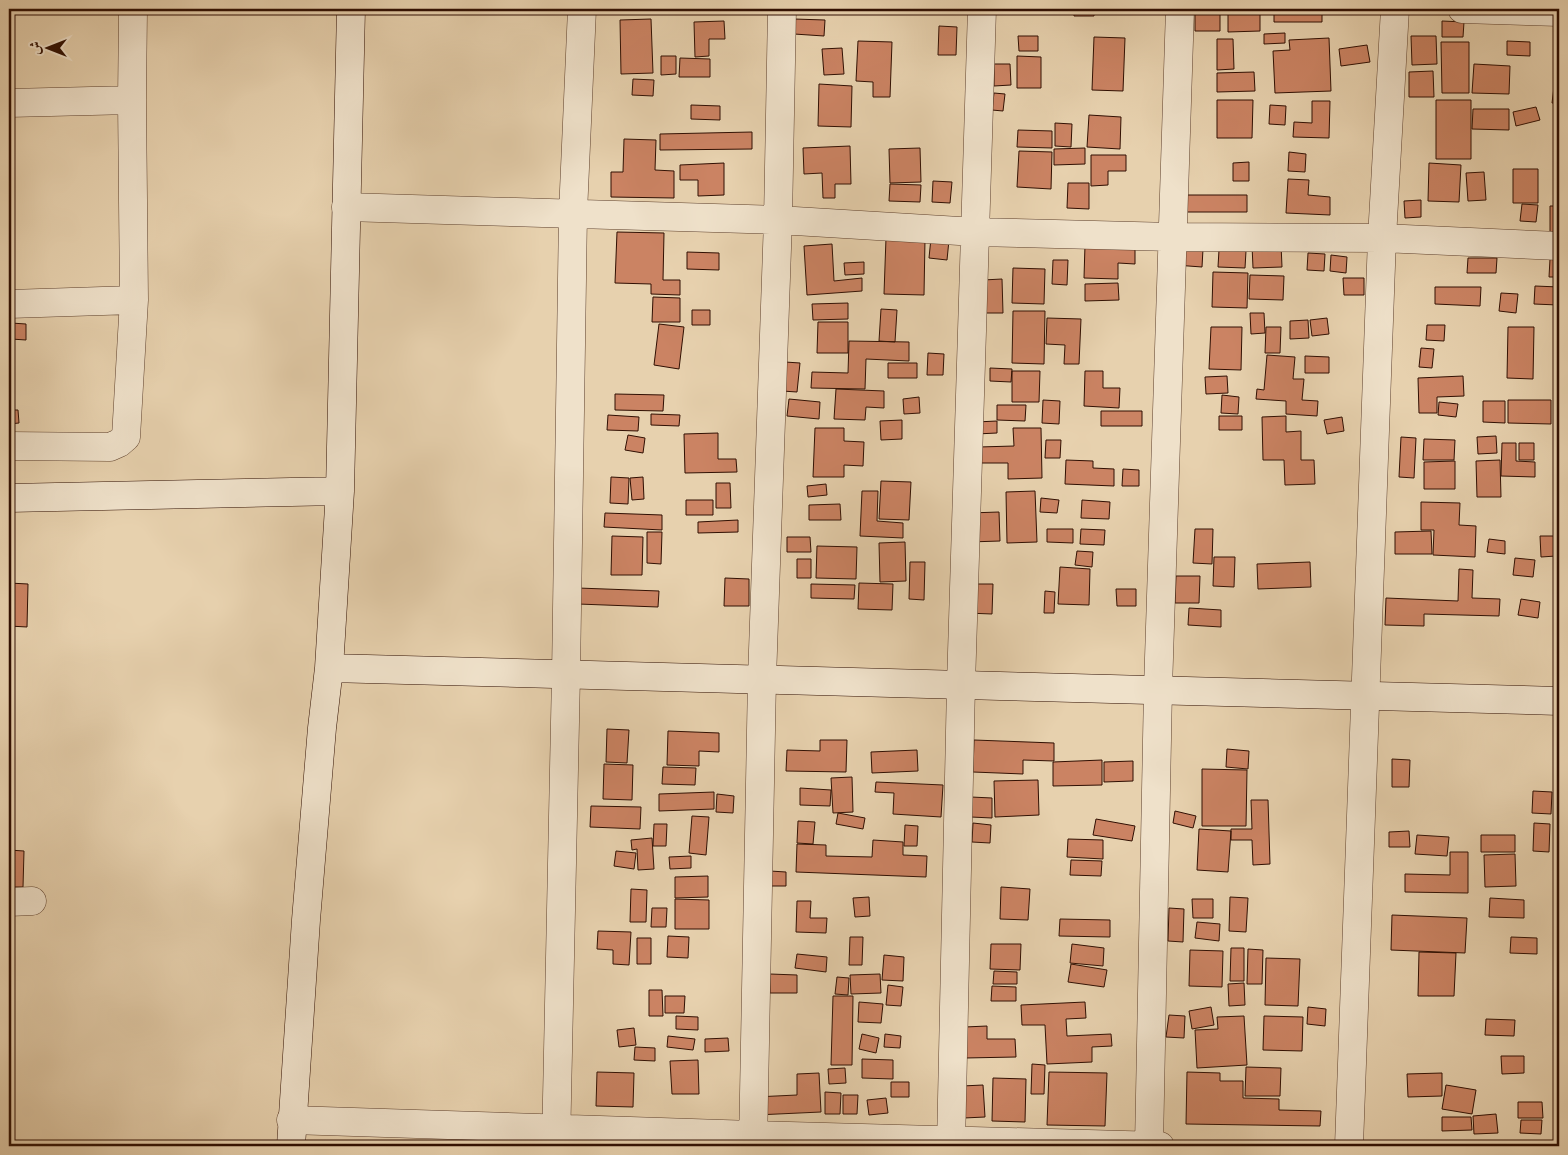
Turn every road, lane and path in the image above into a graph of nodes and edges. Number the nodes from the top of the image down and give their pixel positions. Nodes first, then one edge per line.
1 (133, 9) edge
2 (351, 9) edge
3 (582, 9) edge
4 (782, 9) edge
5 (982, 9) edge
6 (1180, 9) edge
7 (1394, 9) edge
8 (1462, 9) edge
9 (1559, 12) edge
10 (132, 100) junction
11 (9, 103) edge
12 (346, 207) junction
13 (573, 213) junction
14 (778, 220) junction
15 (976, 232) junction
16 (1173, 237) junction
17 (1382, 238) junction
18 (1559, 246) edge
19 (134, 300) junction
20 (9, 304) edge
21 (9, 446) edge
22 (340, 491) junction
23 (9, 498) edge
24 (330, 668) junction
25 (566, 675) junction
26 (762, 679) junction
27 (960, 685) junction
28 (1158, 689) junction
29 (1366, 696) junction
30 (1559, 701) edge
31 (291, 1133) edge
32 (556, 1137) edge
33 (753, 1141) edge
34 (951, 1144) edge
35 (1149, 1146) edge
36 (1160, 1146) edge
37 (1349, 1146) edge

1 - 10 street
2 - 12 street
3 - 13 street
4 - 14 street
5 - 15 street
6 - 16 street
7 - 17 street
8 - 9 street
10 - 11 street
10 - 19 street
12 - 13 street
12 - 22 street
13 - 14 street
13 - 25 street
14 - 15 street
14 - 26 street
15 - 16 street
15 - 27 street
16 - 17 street
16 - 28 street
17 - 18 street
17 - 29 street
19 - 20 street
19 - 21 street
22 - 23 street
22 - 24 street
24 - 25 street
24 - 31 street
25 - 26 street
25 - 32 street
26 - 27 street
26 - 33 street
27 - 28 street
27 - 34 street
28 - 29 street
28 - 35 street
29 - 30 street
29 - 37 street
31 - 32 street
32 - 33 street
33 - 34 street
34 - 35 street
35 - 36 street

